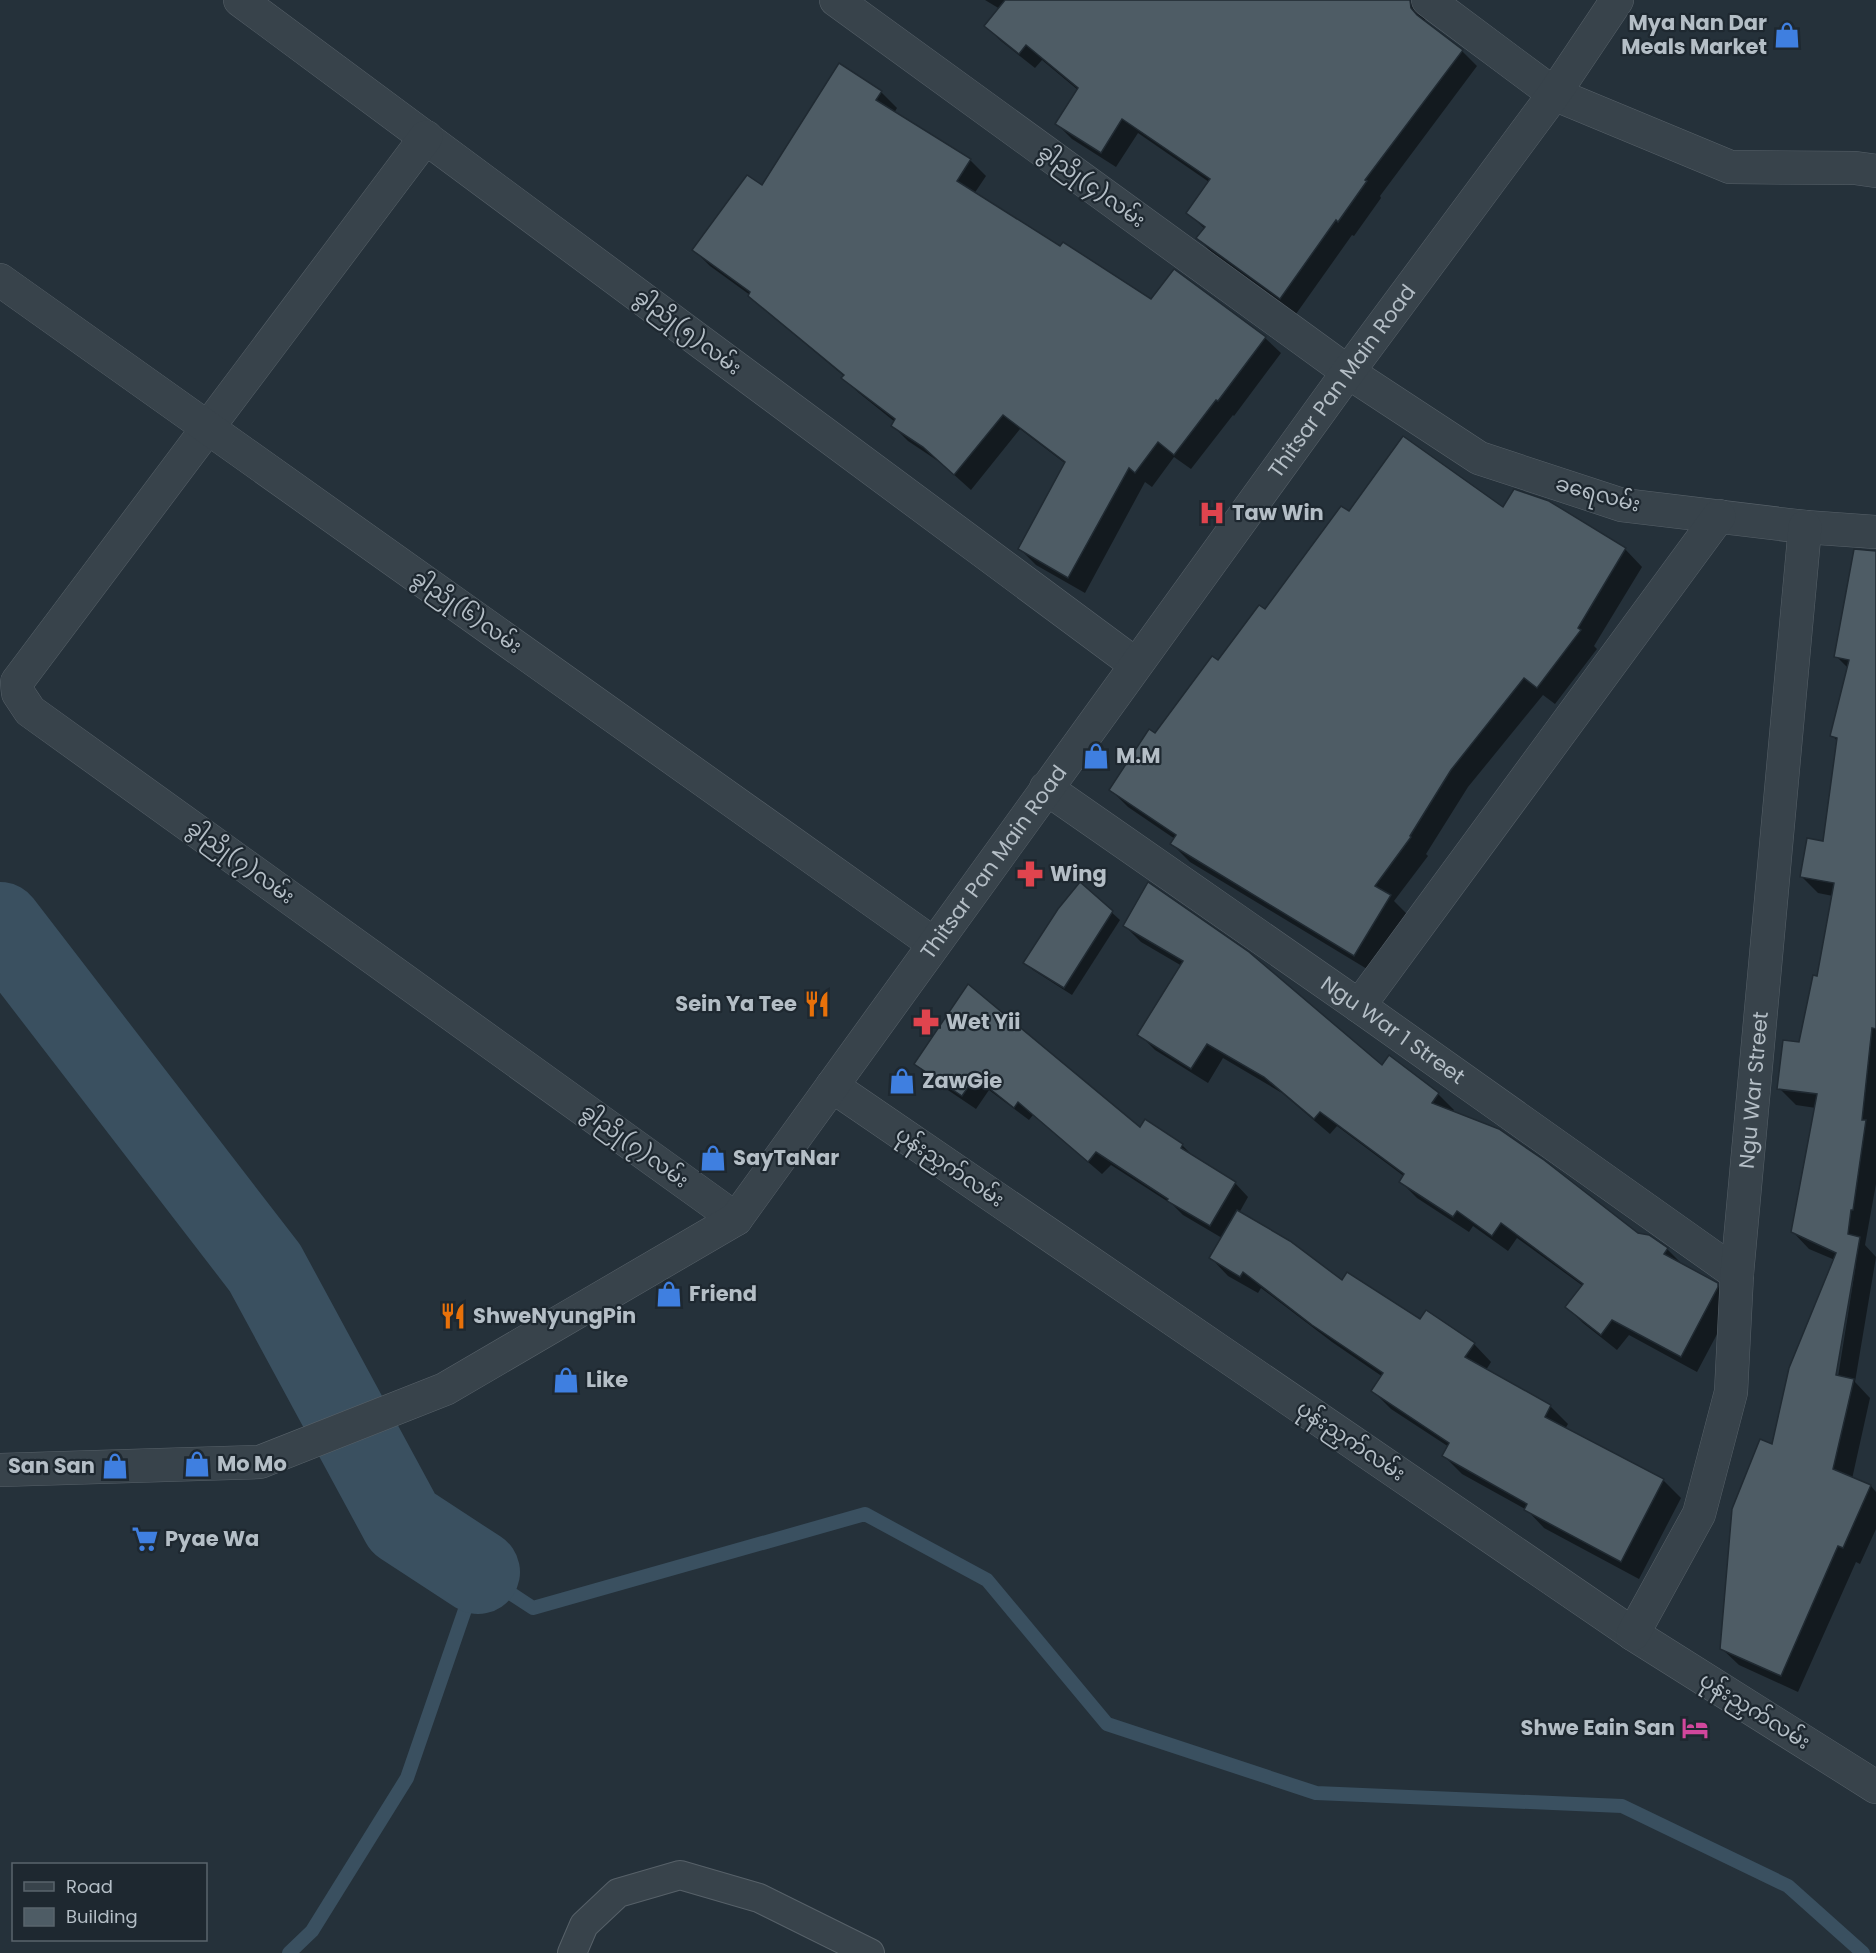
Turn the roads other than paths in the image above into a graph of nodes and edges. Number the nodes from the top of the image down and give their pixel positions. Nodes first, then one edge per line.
1 (240, 0) edge
2 (836, 0) edge
3 (1428, 0) edge
4 (1617, 0) edge
5 (1554, 94) junction
6 (426, 137) junction
7 (1876, 171) edge
8 (0, 280) edge
9 (1348, 372) junction
10 (209, 428) junction
11 (1719, 516) junction
12 (1805, 526) junction
13 (1876, 532) edge
14 (1136, 664) junction
15 (1046, 788) junction
16 (934, 944) junction
17 (1359, 1006) junction
18 (831, 1086) junction
19 (736, 1219) junction
20 (1737, 1274) junction
21 (0, 1470) edge
22 (1633, 1634) junction
23 (1876, 1787) edge
24 (572, 1953) edge
25 (870, 1953) edge

1 - 6 street, ခွါညို(၅)လမ်း
2 - 9 street, ခွါညို(၄)လမ်း
3 - 5 street
4 - 5 street, Thitsar Pan Main Road
5 - 7 street
5 - 9 street, Thitsar Pan Main Road
6 - 10 street, ခွါညို(၇)လမ်း
6 - 14 street, ခွါညို(၅)လမ်း
8 - 10 street, ခွါညို(၆)လမ်း
9 - 11 street, ခရေလမ်း
9 - 14 street, Thitsar Pan Main Road
10 - 16 street, ခွါညို(၆)လမ်း
10 - 19 street, ခွါညို(၇)လမ်း
11 - 12 street, ခရေလမ်း
11 - 17 street
12 - 13 street, ခရေလမ်း
12 - 20 street, Ngu War Street
14 - 15 street, Thitsar Pan Main Road
15 - 16 street, Thitsar Pan Main Road
15 - 17 street, Ngu War 1 Street
16 - 18 street, Thitsar Pan Main Road
17 - 20 street, Ngu War 1 Street
18 - 19 street, Thitsar Pan Main Road
18 - 22 street, ပုန်းညှက်လမ်း
19 - 21 street, Thitsar Pan Main Road
20 - 22 street, Ngu War Street
22 - 23 street, ပုန်းညှက်လမ်း
24 - 25 lane

